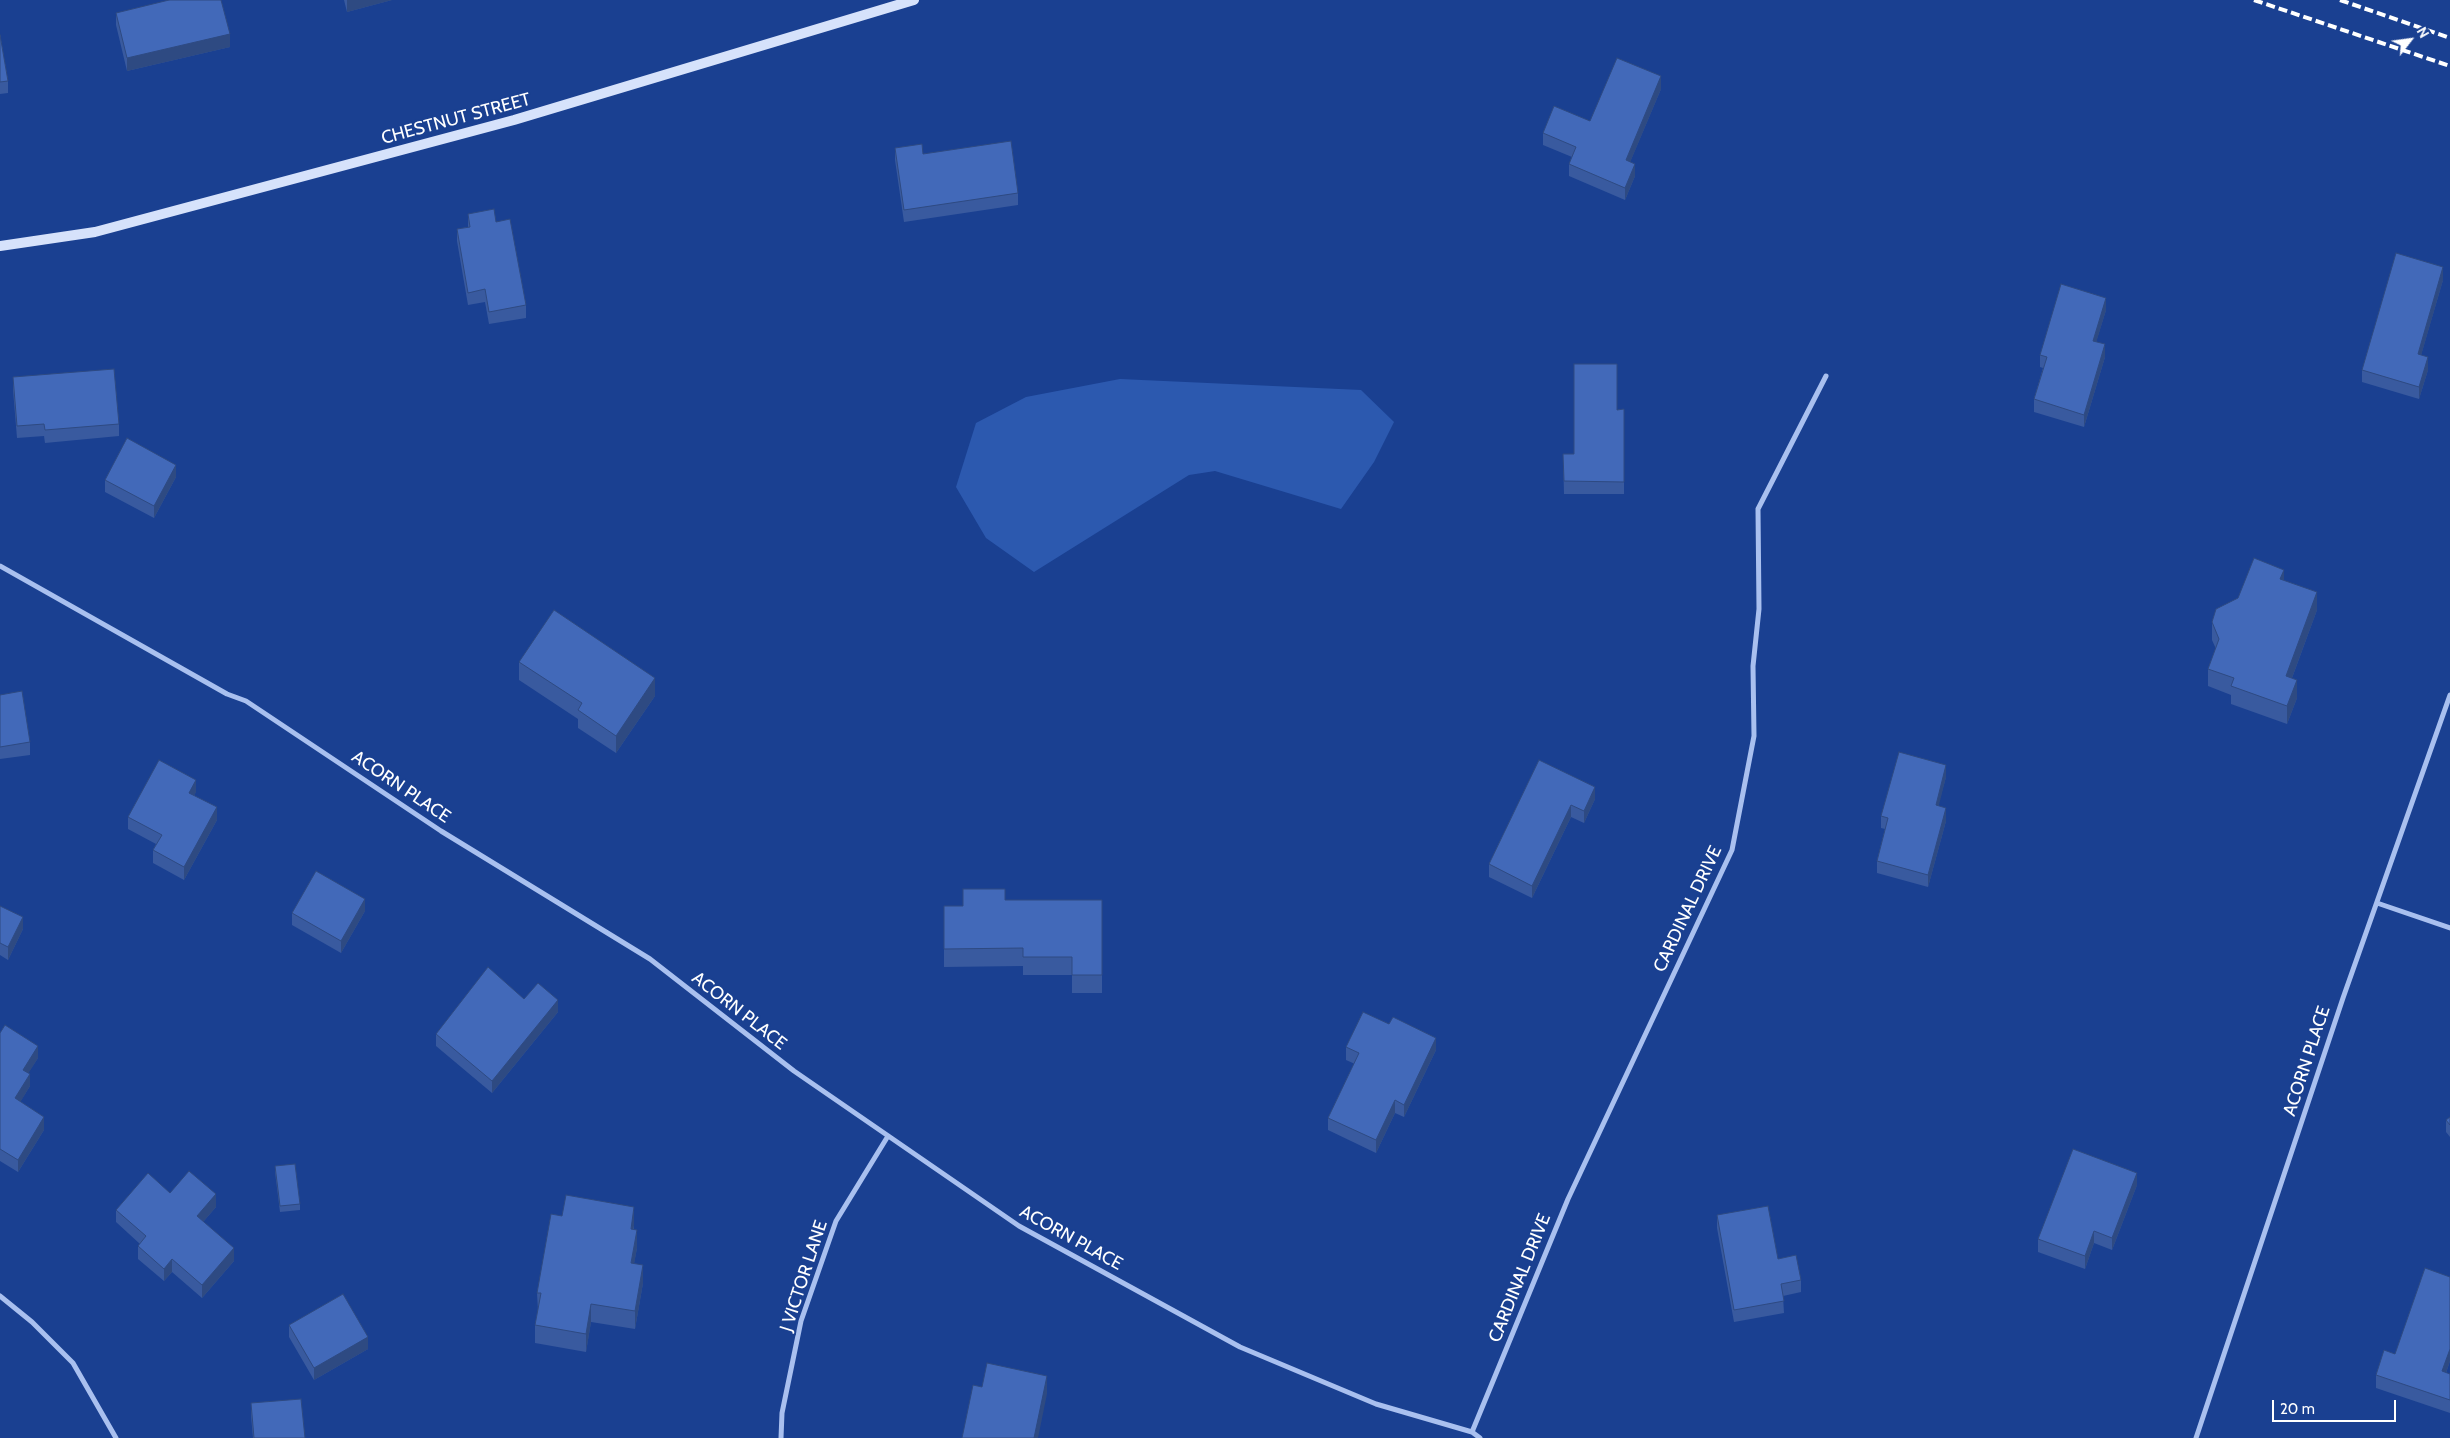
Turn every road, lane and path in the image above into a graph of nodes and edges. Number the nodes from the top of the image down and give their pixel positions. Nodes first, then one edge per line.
1 (914, 0) edge
2 (0, 246) edge
3 (1826, 376) dead end
4 (0, 566) edge
5 (2450, 695) edge
6 (2377, 903) junction
7 (2450, 928) edge
8 (888, 1136) junction
9 (0, 1296) edge
10 (1472, 1432) junction
11 (116, 1438) edge
12 (781, 1438) edge
13 (1480, 1438) edge
14 (2196, 1438) edge

1 - 2 main road, CHESTNUT STREET
3 - 10 street, CARDINAL DRIVE
4 - 8 street, ACORN PLACE
5 - 6 street, ACORN PLACE
6 - 7 street
6 - 14 street, ACORN PLACE
8 - 10 street, ACORN PLACE
8 - 12 street, J VICTOR LANE
9 - 11 street
10 - 13 street, ACORN PLACE

